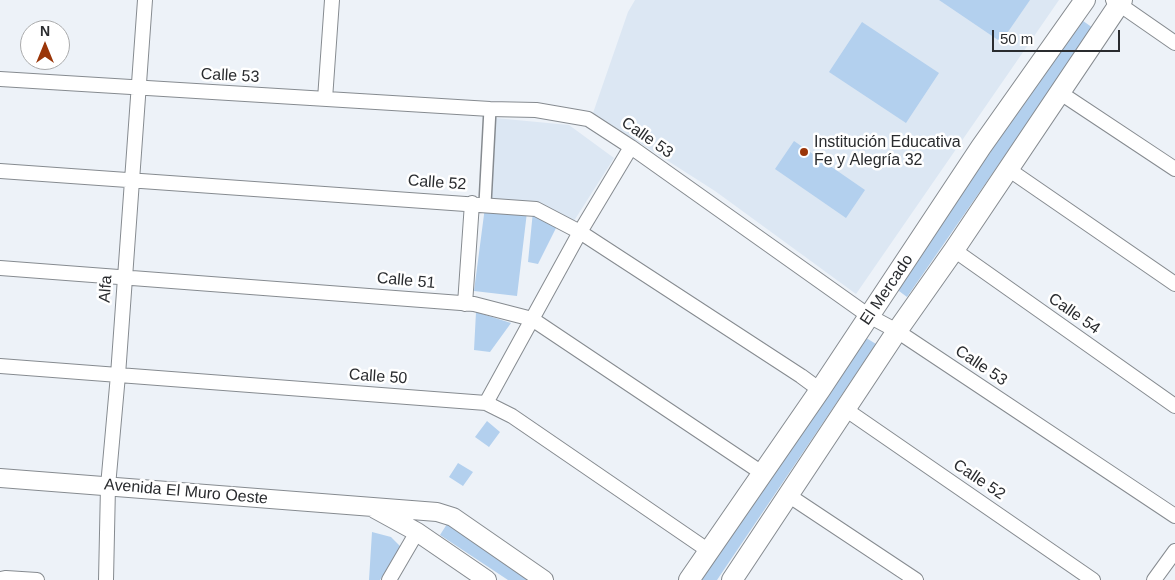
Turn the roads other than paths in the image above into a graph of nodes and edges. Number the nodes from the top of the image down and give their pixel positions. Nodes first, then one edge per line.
1 (145, 0) edge
2 (332, 0) edge
3 (1085, 0) edge
4 (1118, 2) edge
5 (1175, 43) edge
6 (0, 80) edge
7 (138, 88) junction
8 (1059, 92) junction
9 (325, 99) junction
10 (490, 109) junction
11 (631, 147) junction
12 (1008, 169) junction
13 (1175, 169) edge
14 (0, 170) edge
15 (132, 180) junction
16 (478, 204) junction
17 (580, 232) junction
18 (954, 250) junction
19 (0, 268) edge
20 (124, 277) junction
21 (1175, 284) edge
22 (465, 304) junction
23 (869, 316) junction
24 (532, 319) junction
25 (897, 331) junction
26 (0, 366) edge
27 (118, 375) junction
28 (820, 390) junction
29 (486, 402) junction
30 (1175, 406) edge
31 (845, 409) junction
32 (762, 473) junction
33 (0, 478) edge
34 (108, 486) junction
35 (788, 495) junction
36 (373, 507) junction
37 (1175, 516) edge
38 (417, 532) junction
39 (709, 551) junction
40 (1175, 551) edge
41 (739, 577) edge
42 (0, 579) edge
43 (37, 580) edge
44 (106, 580) edge
45 (389, 580) edge
46 (486, 580) edge
47 (544, 580) edge
48 (689, 580) edge
49 (916, 580) edge
50 (1093, 580) edge
51 (1154, 580) edge

1 - 7 street, Alfa
2 - 9 street
3 - 23 main road, El Mercado
4 - 5 street
4 - 8 main road, El Mercado
6 - 7 street, Calle 53
7 - 9 street, Calle 53
7 - 15 street, Alfa
8 - 12 main road, El Mercado
8 - 13 street
9 - 10 street, Calle 53
10 - 11 street, Calle 53
10 - 16 street
11 - 17 street
11 - 23 street, Calle 53
12 - 18 main road, El Mercado
12 - 21 street
14 - 15 street, Calle 52
15 - 16 street, Calle 52
15 - 20 street, Alfa
16 - 17 street, Calle 52
16 - 22 street
17 - 24 street
17 - 28 street, Calle 52
18 - 25 main road, El Mercado
18 - 30 street, Calle 54
19 - 20 street, Calle 51
20 - 22 street, Calle 51
20 - 27 street, Alfa
22 - 24 street, Calle 51
23 - 25 street, Calle 53
23 - 28 main road, El Mercado
24 - 29 street
24 - 32 street, Calle 51
25 - 31 main road, El Mercado
25 - 37 street, Calle 53
26 - 27 street, Calle 50
27 - 29 street, Calle 50
27 - 34 street, Alfa
28 - 32 main road, El Mercado
29 - 39 street, Calle 50
31 - 35 main road, El Mercado
31 - 50 street, Calle 52
32 - 39 main road, El Mercado
33 - 34 street, Avenida El Muro Oeste
34 - 36 street, Avenida El Muro Oeste
34 - 44 street, Alfa
35 - 41 main road, El Mercado
35 - 49 street
36 - 38 street, Avenida El Muro Oeste
36 - 47 street, Avenida El Muro Oeste
38 - 45 street
38 - 46 street, Avenida El Muro Oeste
39 - 48 main road, El Mercado
40 - 51 street
42 - 43 street

